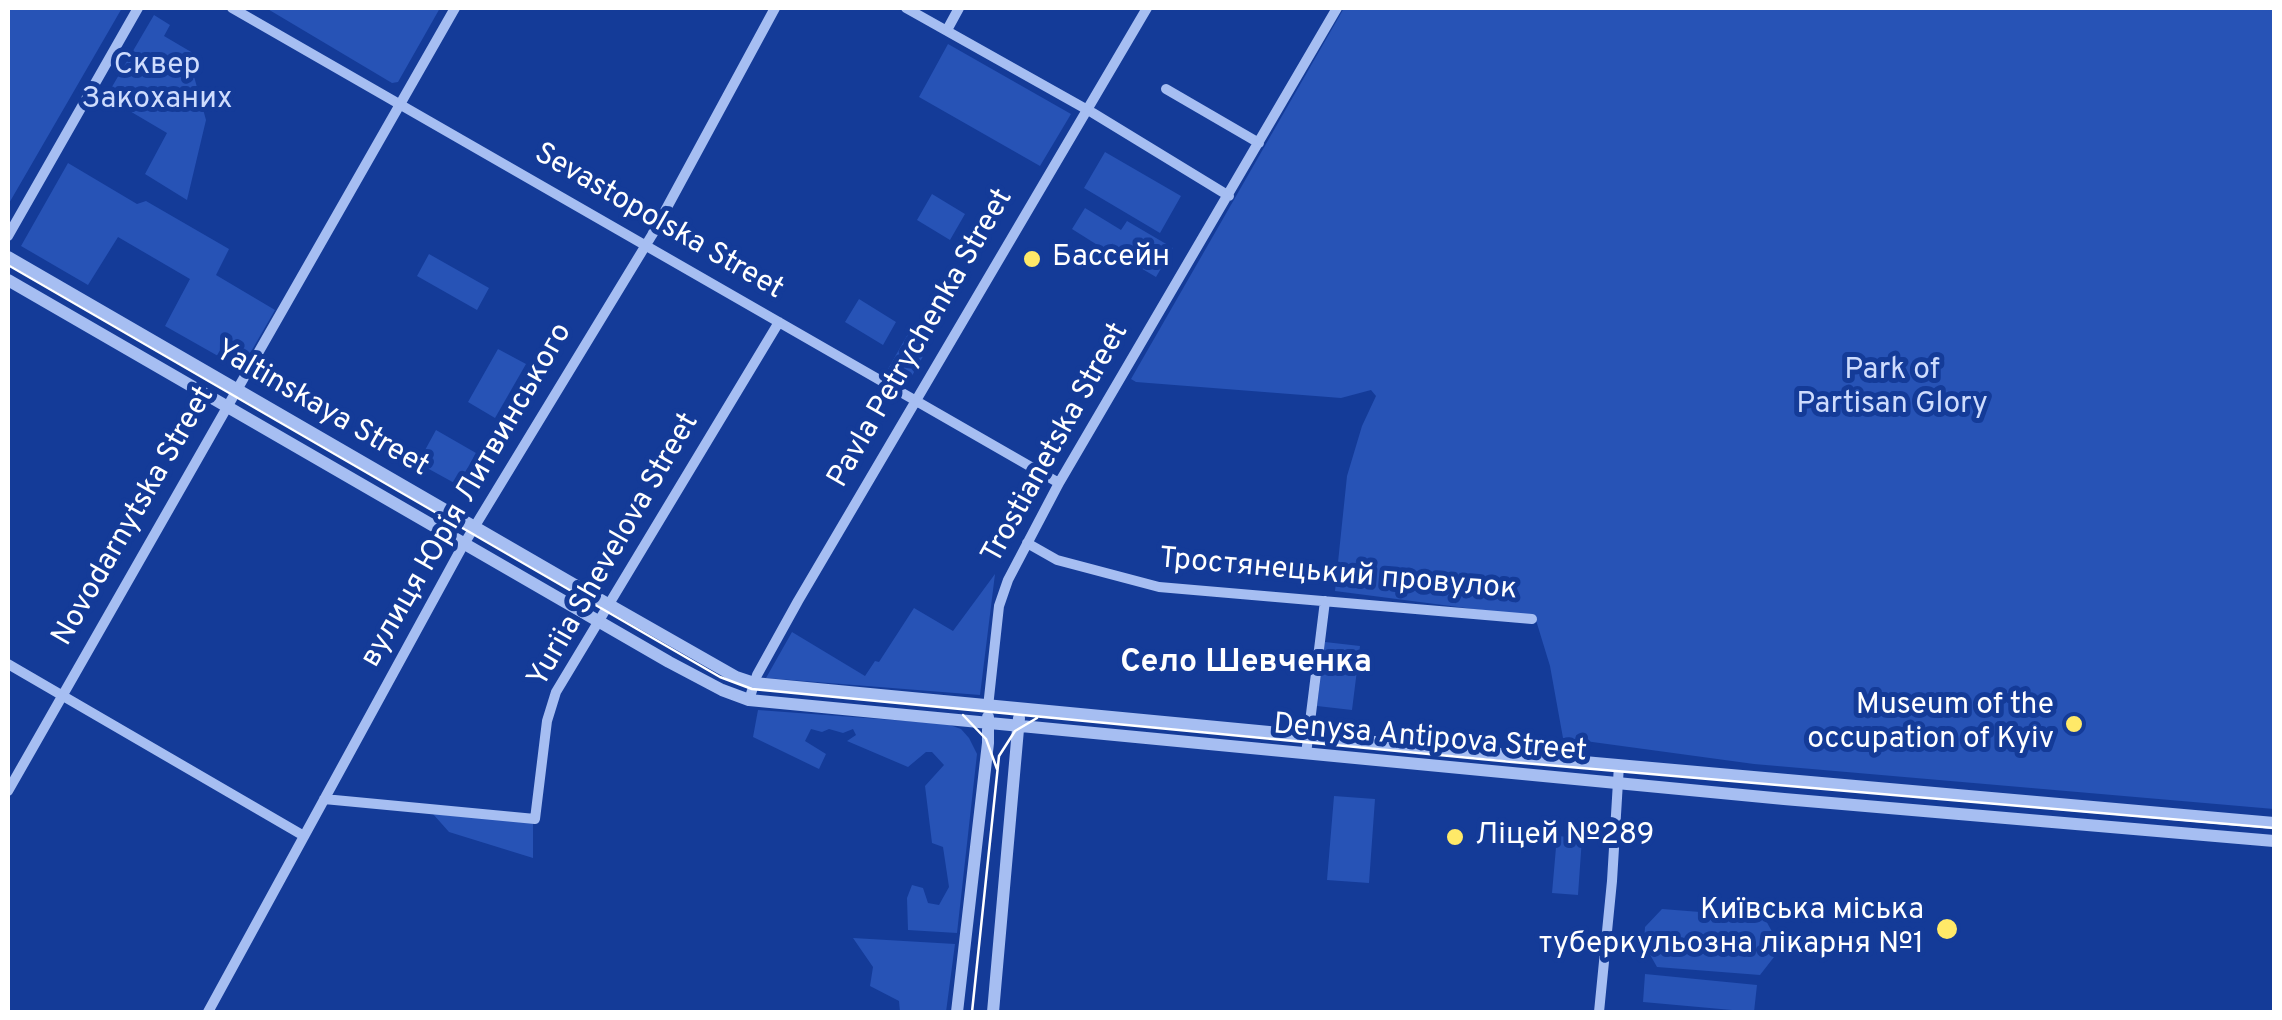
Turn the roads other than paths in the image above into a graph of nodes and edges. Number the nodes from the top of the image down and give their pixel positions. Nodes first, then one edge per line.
1 (138, 8) edge
2 (232, 8) edge
3 (455, 8) edge
4 (776, 8) edge
5 (906, 8) edge
6 (959, 8) edge
7 (1147, 8) edge
8 (1337, 8) edge
9 (946, 30) junction
10 (1166, 89) dead end
11 (399, 101) junction
12 (1085, 109) junction
13 (1259, 143) junction
14 (1229, 196) junction
15 (8, 236) edge
16 (645, 247) junction
17 (8, 257) edge
18 (8, 280) edge
19 (780, 322) junction
20 (236, 389) junction
21 (916, 400) junction
22 (227, 406) junction
23 (1058, 483) junction
24 (474, 527) junction
25 (465, 543) junction
26 (1027, 543) junction
27 (1326, 601) junction
28 (610, 605) junction
29 (1532, 619) dead end
30 (600, 622) junction
31 (8, 664) edge
32 (754, 683) junction
33 (62, 696) junction
34 (749, 700) junction
35 (988, 708) junction
36 (1020, 710) junction
37 (988, 723) junction
38 (1019, 726) junction
39 (1308, 737) junction
40 (1306, 754) junction
41 (1619, 765) junction
42 (1618, 782) junction
43 (8, 791) edge
44 (324, 799) junction
45 (2274, 823) edge
46 (304, 836) junction
47 (2274, 841) edge
48 (208, 1012) edge
49 (957, 1012) edge
50 (993, 1012) edge
51 (1599, 1012) edge

1 - 15 street
2 - 11 street, Sevastopolska Street
3 - 11 street, Novodarnytska Street
4 - 16 street, вулиця Юрія Литвинського
5 - 9 street
6 - 9 street
7 - 12 street, Pavla Petrychenka Street
8 - 13 street, Trostianetska Street
9 - 12 street
10 - 13 street
11 - 16 street, Sevastopolska Street
11 - 20 street, Novodarnytska Street
12 - 14 street
12 - 21 street, Pavla Petrychenka Street
13 - 14 street, Trostianetska Street
14 - 23 street, Trostianetska Street
16 - 19 street, Sevastopolska Street
16 - 24 street, вулиця Юрія Литвинського
17 - 20 street, Yaltinskaya Street
18 - 22 street, Yaltinskaya Street
19 - 21 street, Sevastopolska Street
19 - 28 street, Yuriia Shevelova Street
20 - 22 street, Novodarnytska Street
20 - 24 street, Yaltinskaya Street
21 - 23 street, Sevastopolska Street
21 - 32 street, Pavla Petrychenka Street
22 - 25 street, Yaltinskaya Street
22 - 33 street, Novodarnytska Street
23 - 26 street, Trostianetska Street
24 - 25 street, вулиця Юрія Литвинського
24 - 28 street, Yaltinskaya Street
25 - 30 street, Yaltinskaya Street
25 - 44 street, вулиця Юрія Литвинського
26 - 27 street, Тростянецький провулок
26 - 35 street, Trostianetska Street
27 - 29 street, Тростянецький провулок
27 - 39 street
28 - 30 street, Yuriia Shevelova Street
28 - 32 street, Denysa Antipova Street
30 - 34 street, Denysa Antipova Street
30 - 44 street, Yuriia Shevelova Street
31 - 33 street
32 - 34 street, Pavla Petrychenka Street
32 - 35 street, Denysa Antipova Street
33 - 43 street, Novodarnytska Street
33 - 46 street
34 - 37 street, Denysa Antipova Street
35 - 36 street, Denysa Antipova Street
35 - 37 street, Trostianetska Street
36 - 38 street
36 - 39 street, Denysa Antipova Street
37 - 38 street, Denysa Antipova Street
37 - 49 street, Trostianetska Street
38 - 40 street, Denysa Antipova Street
38 - 50 street
39 - 40 street
39 - 41 street, Denysa Antipova Street
40 - 42 street, Denysa Antipova Street
41 - 42 street
41 - 45 street, Denysa Antipova Street
42 - 47 street, Denysa Antipova Street
42 - 51 street
44 - 46 street, вулиця Юрія Литвинського
46 - 48 street, вулиця Юрія Литвинського

